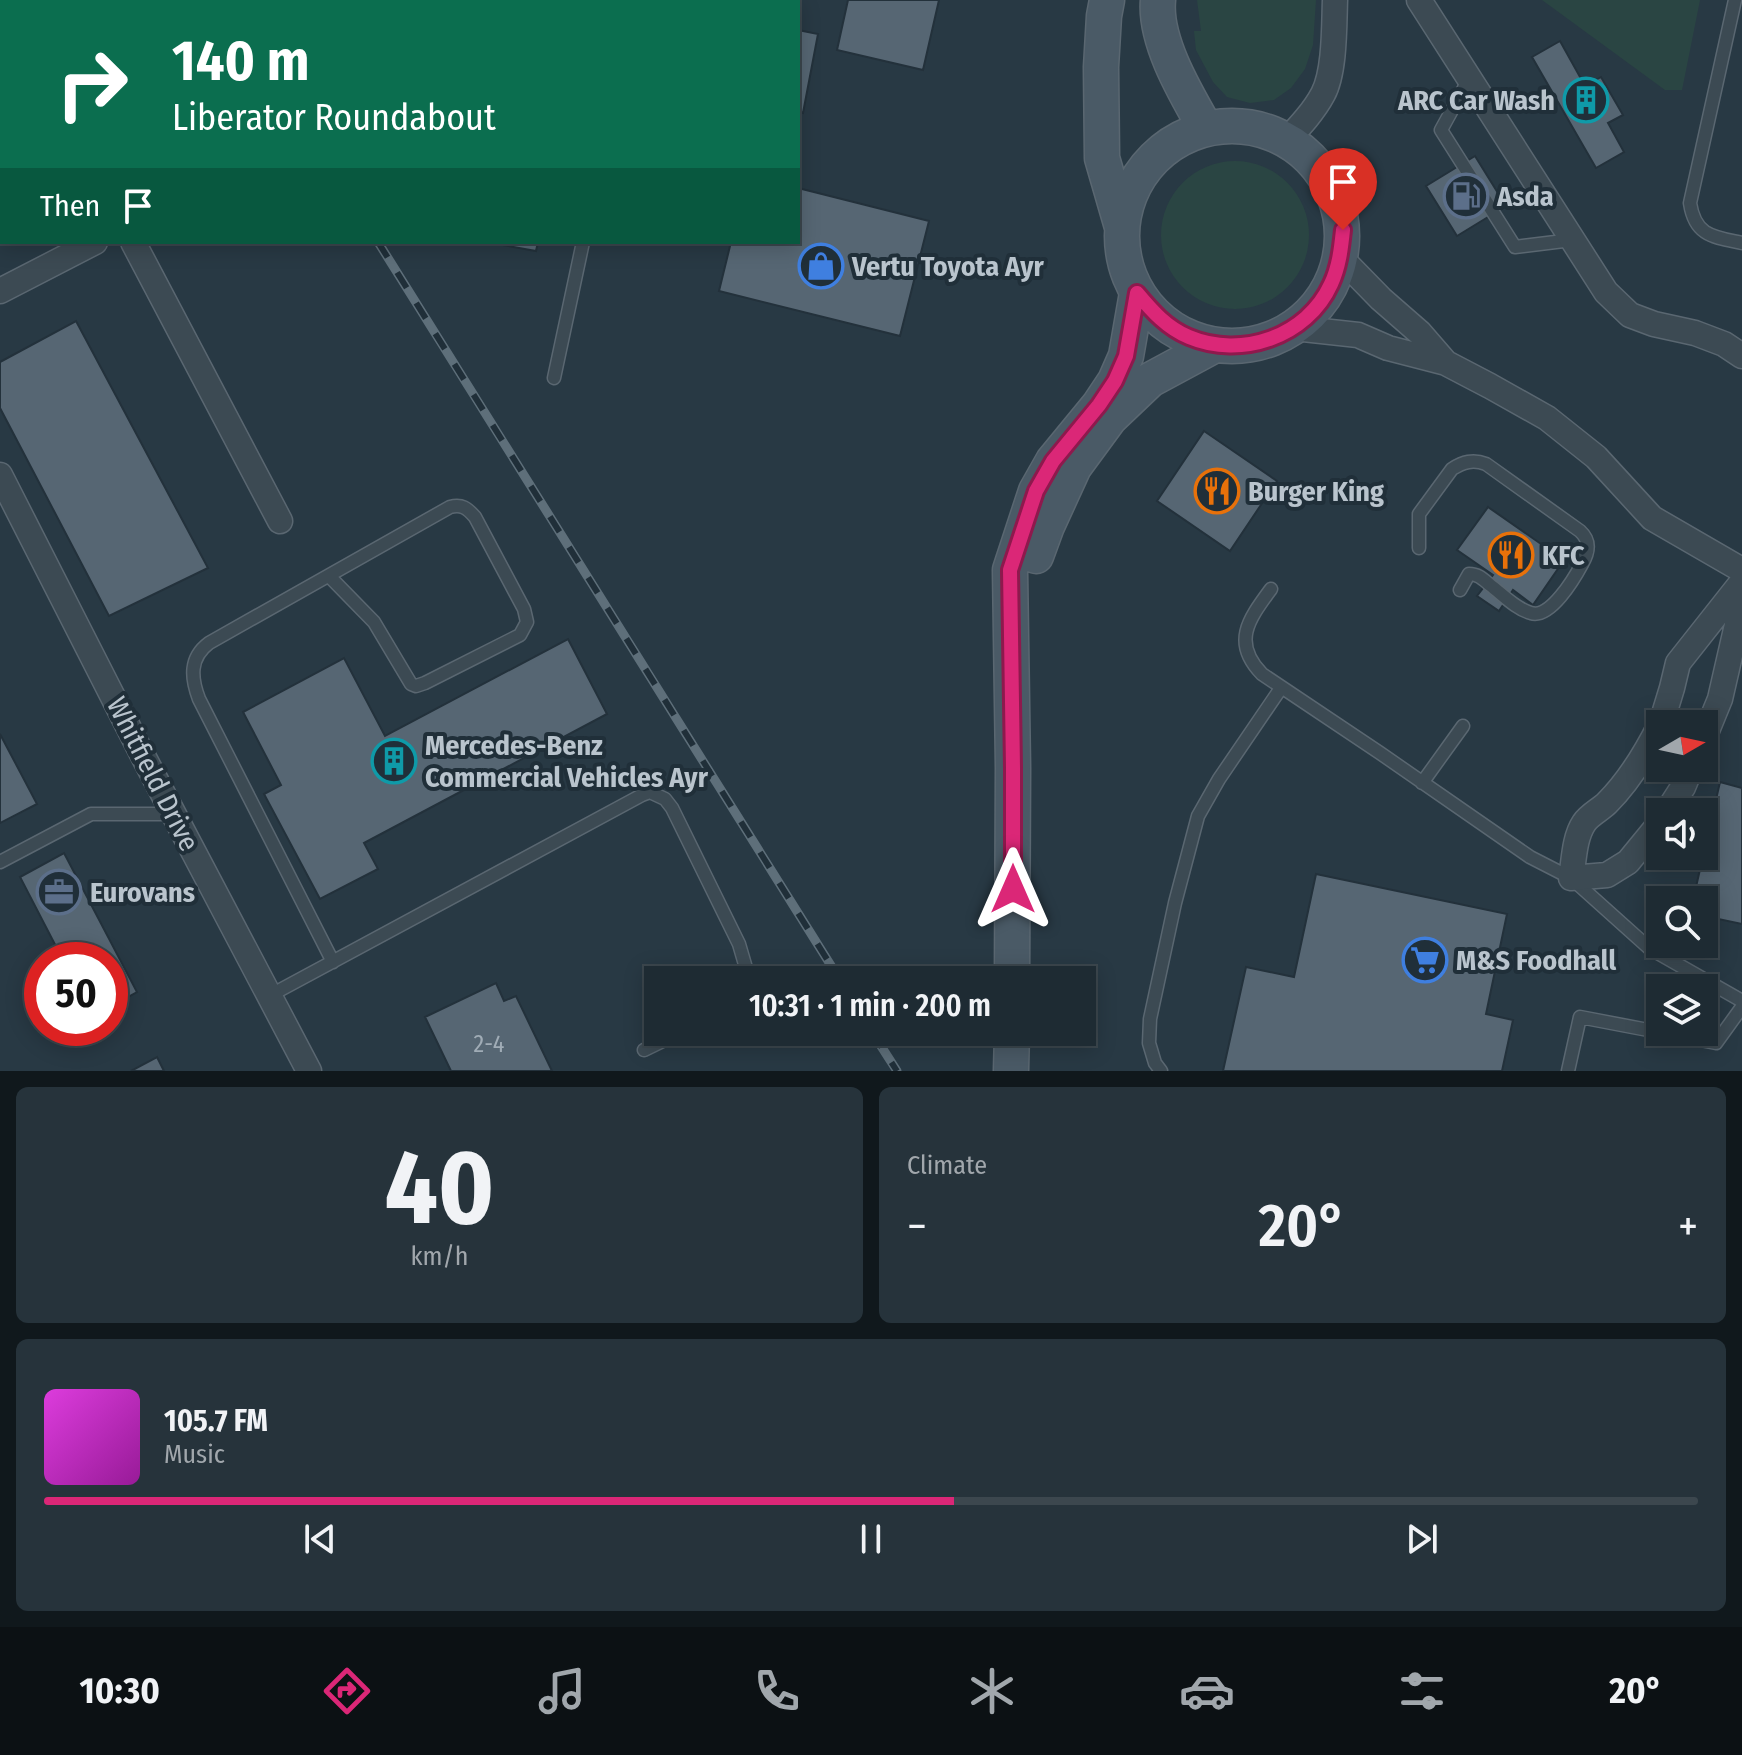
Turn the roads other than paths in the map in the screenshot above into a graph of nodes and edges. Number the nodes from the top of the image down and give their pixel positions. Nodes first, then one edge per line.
1 (1107, 0) edge
2 (1158, 0) edge
3 (1335, 0) edge
4 (1419, 0) edge
5 (1735, 0) edge
6 (1469, 79) junction
7 (1206, 129) junction
8 (1287, 140) junction
9 (1122, 227) junction
10 (1572, 240) junction
11 (1742, 243) edge
12 (91, 244) edge
13 (134, 244) edge
14 (583, 244) edge
15 (1340, 257) junction
16 (0, 291) edge
17 (1137, 293) junction
18 (1294, 328) junction
19 (1215, 345) junction
20 (1742, 356) edge
21 (1446, 363) junction
22 (554, 378) dead end
23 (0, 475) edge
24 (280, 521) dead end
25 (1419, 548) dead end
26 (1742, 570) edge
27 (329, 576) junction
28 (1742, 582) edge
29 (1271, 589) dead end
30 (1460, 590) dead end
31 (1742, 603) edge
32 (1011, 653) junction
33 (1281, 688) junction
34 (1665, 710) edge
35 (1715, 710) edge
36 (1463, 726) dead end
37 (1646, 753) edge
38 (1422, 783) junction
39 (174, 814) junction
40 (1646, 840) edge
41 (0, 862) edge
42 (1571, 878) junction
43 (333, 962) junction
44 (745, 966) edge
45 (1012, 966) edge
46 (269, 996) junction
47 (1742, 1004) edge
48 (652, 1046) edge
49 (1012, 1046) edge
50 (644, 1050) dead end
51 (309, 1071) edge
52 (1011, 1071) edge
53 (1161, 1071) edge
54 (1568, 1071) edge

1 - 9 main road
2 - 7 main road
3 - 8 street
4 - 6 street
5 - 11 lane
6 - 10 street
6 - 10 lane
7 - 8 main road
7 - 9 main road
8 - 15 main road
9 - 17 main road
10 - 20 street
12 - 16 street
13 - 24 street
14 - 22 lane
15 - 18 main road
15 - 21 street
17 - 19 main road
17 - 32 main road
18 - 19 main road
18 - 21 street
19 - 32 main road
21 - 26 street
23 - 39 street, Whitfield Drive
25 - 30 lane
27 - 27 lane
27 - 43 lane
28 - 34 street
29 - 33 lane
31 - 35 street
32 - 45 main road
33 - 38 lane
33 - 53 lane
36 - 38 lane
37 - 42 street
38 - 42 lane
39 - 41 lane
39 - 46 street, Whitfield Drive
40 - 42 street
42 - 47 lane
43 - 44 lane
43 - 46 lane
46 - 51 street, Whitfield Drive
47 - 54 lane
48 - 50 lane
49 - 52 main road

